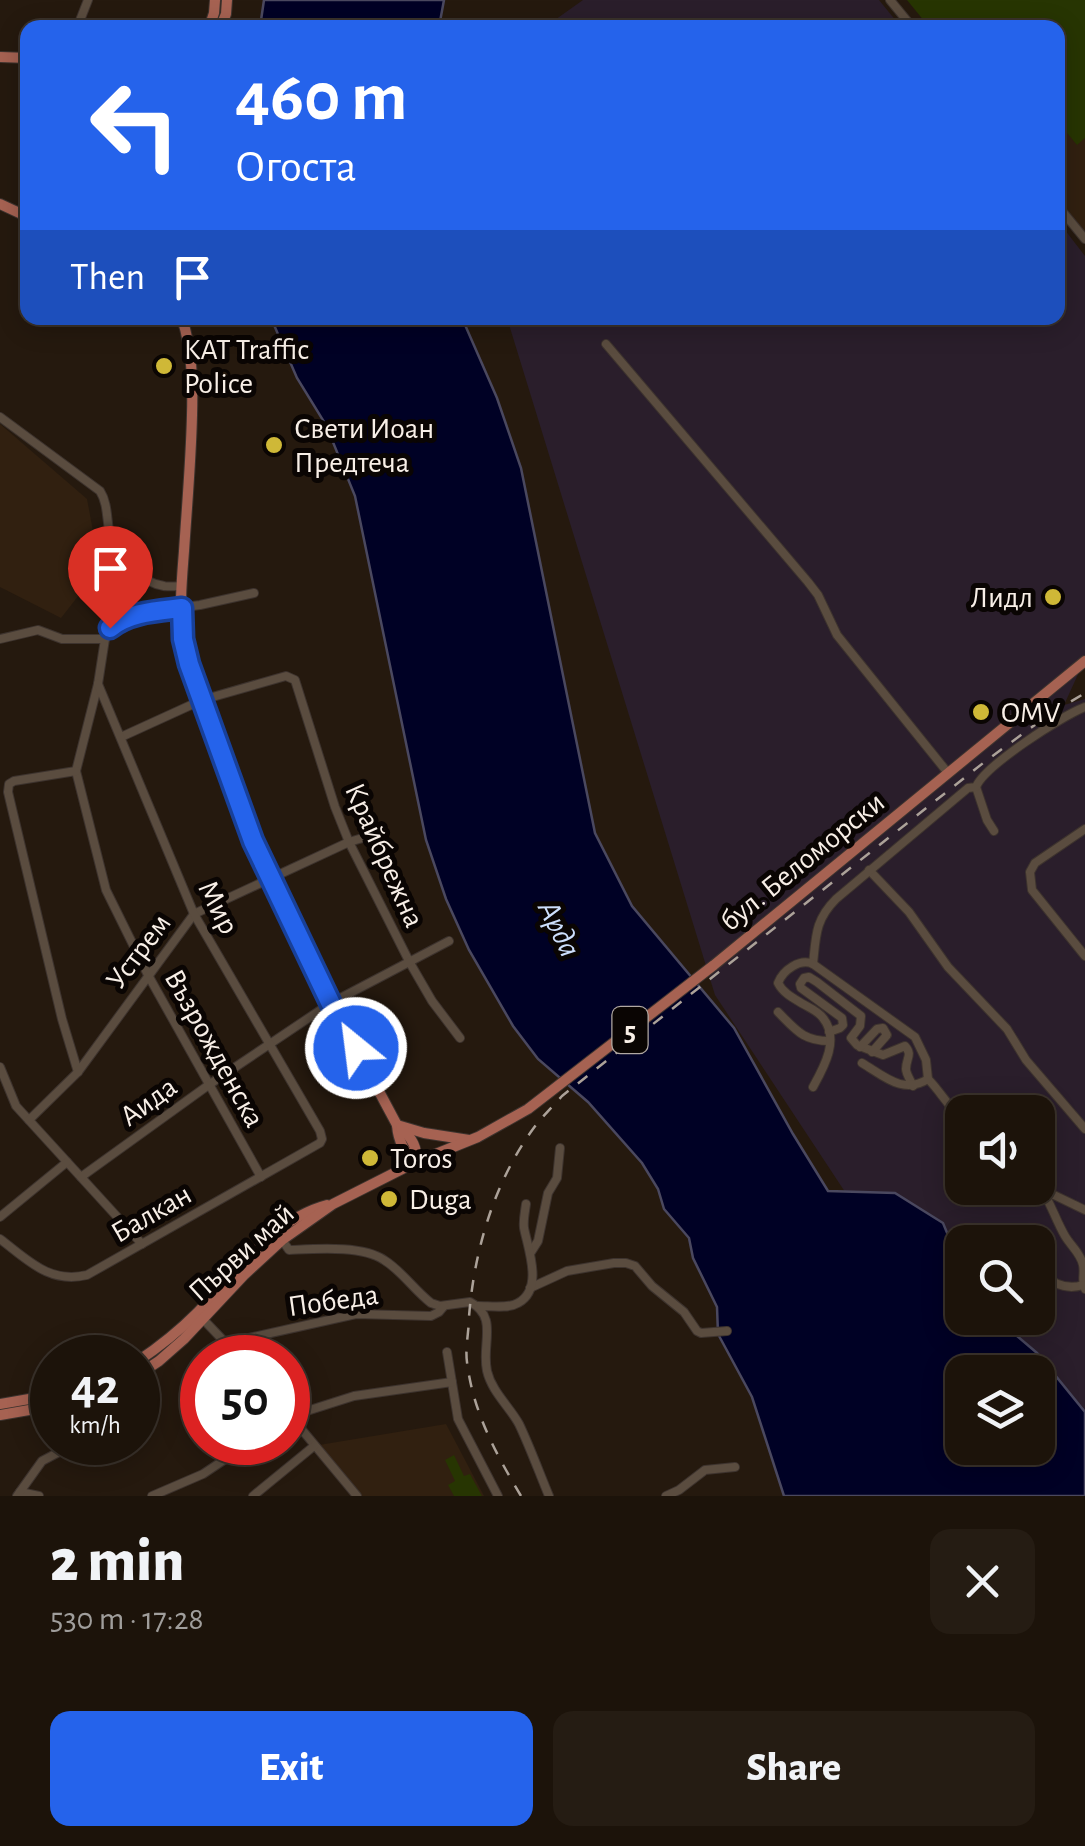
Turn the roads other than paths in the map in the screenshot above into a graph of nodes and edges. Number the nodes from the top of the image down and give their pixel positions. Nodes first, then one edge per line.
1 (890, 0) edge
2 (906, 20) edge
3 (1065, 215) edge
4 (1085, 240) edge
5 (184, 325) edge
6 (606, 344) dead end
7 (0, 417) edge
8 (181, 586) junction
9 (254, 593) dead end
10 (182, 608) junction
11 (0, 639) edge
12 (105, 639) junction
13 (1085, 661) edge
14 (98, 684) junction
15 (202, 700) junction
16 (1085, 708) edge
17 (121, 737) junction
18 (76, 771) junction
19 (948, 773) junction
20 (976, 786) junction
21 (1085, 829) edge
22 (994, 831) dead end
23 (376, 834) dead end
24 (349, 842) junction
25 (869, 870) junction
26 (270, 877) junction
27 (194, 914) junction
28 (449, 942) dead end
29 (1085, 956) edge
30 (410, 963) junction
31 (813, 964) junction
32 (148, 975) junction
33 (331, 1004) junction
34 (778, 1012) dead end
35 (830, 1036) junction
36 (460, 1038) dead end
37 (269, 1043) junction
38 (860, 1047) junction
39 (872, 1052) junction
40 (862, 1063) dead end
41 (0, 1067) edge
42 (78, 1072) junction
43 (928, 1079) junction
44 (210, 1084) junction
45 (913, 1086) junction
46 (813, 1087) dead end
47 (547, 1095) joint
48 (945, 1097) edge
49 (29, 1120) junction
50 (397, 1124) junction
51 (1085, 1128) edge
52 (322, 1139) joint
53 (470, 1140) junction
54 (401, 1143) junction
55 (560, 1148) dead end
56 (68, 1162) junction
57 (416, 1162) junction
58 (396, 1172) junction
59 (81, 1177) junction
60 (261, 1177) junction
61 (1055, 1195) edge
62 (333, 1204) junction
63 (526, 1204) dead end
64 (1050, 1205) edge
65 (1085, 1210) edge
66 (0, 1216) edge
67 (0, 1239) edge
68 (282, 1240) junction
69 (142, 1244) junction
70 (531, 1252) junction
71 (1055, 1283) edge
72 (530, 1288) junction
73 (1084, 1288) edge
74 (444, 1306) junction
75 (478, 1306) junction
76 (201, 1316) junction
77 (727, 1331) dead end
78 (219, 1335) edge
79 (258, 1335) edge
80 (160, 1345) edge
81 (447, 1352) dead end
82 (160, 1361) edge
83 (452, 1382) junction
84 (30, 1398) edge
85 (0, 1404) edge
86 (310, 1409) edge
87 (30, 1410) edge
88 (0, 1415) edge
89 (310, 1441) edge
90 (314, 1446) junction
91 (39, 1465) edge
92 (217, 1465) edge
93 (735, 1467) dead end
94 (18, 1494) edge
95 (39, 1496) edge
96 (152, 1496) edge
97 (253, 1496) edge
98 (357, 1496) edge
99 (498, 1496) edge
100 (549, 1496) edge
101 (666, 1496) edge

1 - 2 street
3 - 4 street
5 - 8 main road
6 - 19 street
7 - 8 street
8 - 10 main road
9 - 10 street
10 - 12 street
10 - 15 main road
11 - 12 street
12 - 14 street
13 - 19 main road, бул. Беломорски / 5
14 - 17 street, Мир
14 - 18 street
15 - 17 street
15 - 24 street, Крайбрежна
15 - 26 main road
16 - 20 street
17 - 27 street, Мир
18 - 32 street, Възрожденска
18 - 42 street
19 - 47 main road, бул. Беломорски / 5
20 - 22 street
20 - 25 street
21 - 29 street
23 - 24 street, Устрем
24 - 26 street, Устрем
24 - 30 street, Крайбрежна
25 - 31 street
25 - 51 street
26 - 27 street, Устрем
26 - 33 main road
27 - 32 street, Устрем
27 - 37 street, Мир
28 - 30 street, Аида
30 - 33 street, Аида
30 - 36 street, Крайбрежна
31 - 35 street
31 - 43 street
32 - 42 street, Устрем
32 - 44 street, Възрожденска
33 - 37 street, Аида
33 - 50 main road
34 - 35 street
35 - 38 street
35 - 46 street
37 - 44 street, Аида
37 - 52 street, Мир
38 - 39 street
38 - 39 street
39 - 45 street
40 - 45 street
41 - 49 street
42 - 49 street, Устрем
43 - 45 street
43 - 48 street
44 - 59 street, Аида
44 - 60 street, Възрожденска
47 - 53 main road, Първи май / 5
49 - 56 street
50 - 53 main road
50 - 54 main road
50 - 57 main road
52 - 60 street, Балкан
53 - 57 main road, Първи май / 5
54 - 57 main road
54 - 58 main road
55 - 70 street
56 - 59 street
56 - 66 street
57 - 58 main road, Първи май / 5
58 - 62 main road, Първи май / 5
59 - 69 street
60 - 69 street, Балкан
61 - 65 street
62 - 68 main road, Първи май / 5
62 - 76 main road, Първи май / 5
63 - 70 street
64 - 73 street
67 - 69 street, Балкан
68 - 74 street
68 - 76 main road, Първи май / 5
70 - 72 street
71 - 73 street
72 - 75 street, Победа
72 - 77 street, Победа
74 - 75 street, Победа
74 - 79 street, Победа
75 - 100 street
76 - 78 street
76 - 80 main road, Първи май / 5
76 - 82 main road, Първи май / 5
81 - 83 street
83 - 86 street
83 - 99 street
84 - 85 main road
87 - 88 main road
89 - 90 street
90 - 97 street
90 - 98 street
91 - 94 street
92 - 96 street
93 - 101 street
94 - 95 street

